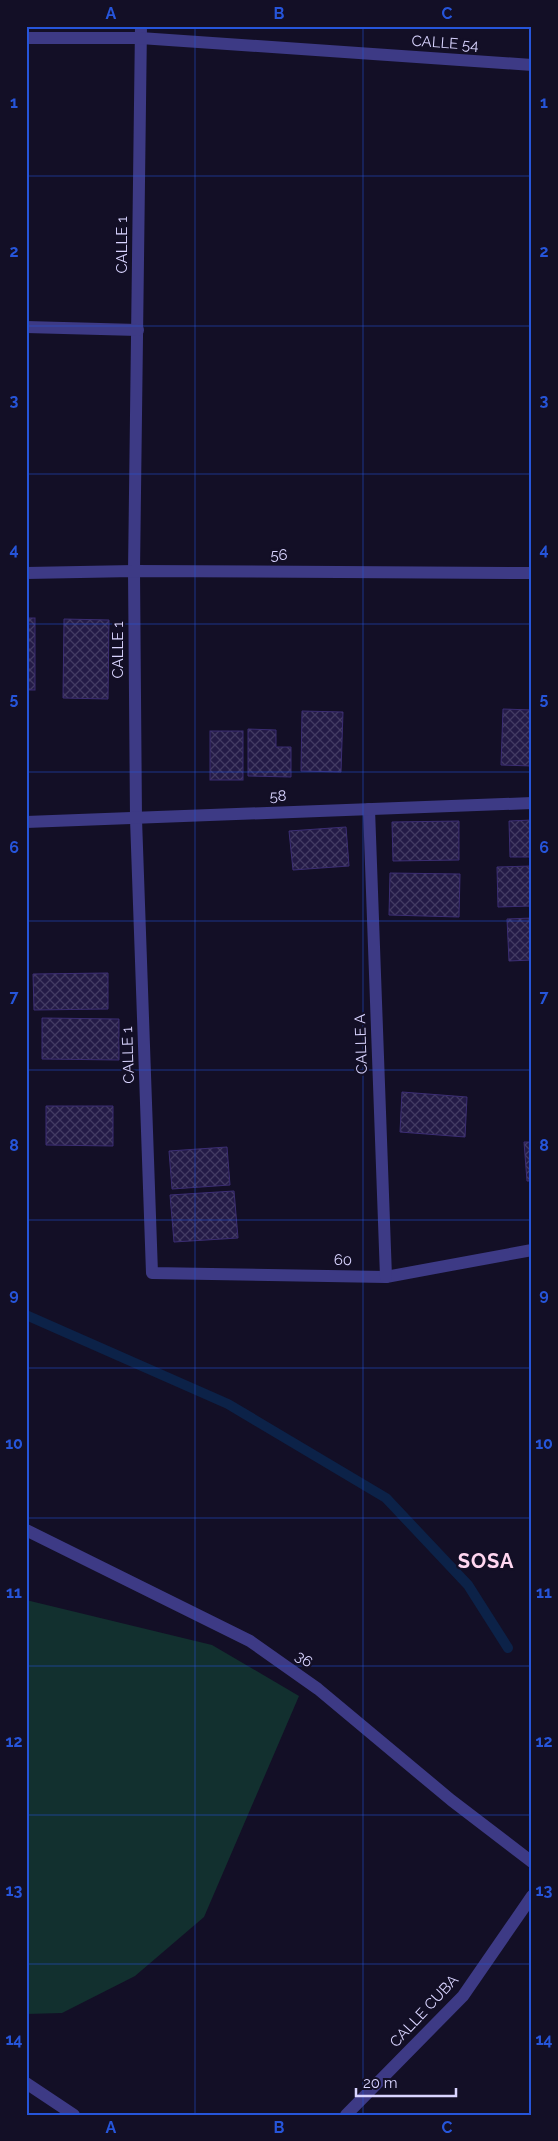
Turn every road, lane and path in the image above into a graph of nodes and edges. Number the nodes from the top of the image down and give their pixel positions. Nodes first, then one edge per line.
1 (140, 32) edge
2 (26, 38) edge
3 (532, 65) edge
4 (26, 327) edge
5 (138, 330) junction
6 (134, 571) junction
7 (26, 573) edge
8 (532, 573) edge
9 (532, 803) edge
10 (369, 809) junction
11 (136, 818) junction
12 (26, 822) edge
13 (532, 1250) edge
14 (152, 1273) joint
15 (386, 1277) junction
16 (26, 1530) edge
17 (532, 1862) edge
18 (532, 1896) edge
19 (26, 2084) edge
20 (74, 2115) edge
21 (346, 2115) edge

1 - 2 street, CALLE 54
1 - 3 street, CALLE 54
1 - 5 street, CALLE 1
4 - 5 street
5 - 6 street, CALLE 1
6 - 7 street, 56
6 - 8 street, 56
6 - 11 street, CALLE 1
9 - 10 street, 58
10 - 11 street, 58
10 - 15 street, CALLE A
11 - 12 street, 58
11 - 14 street, CALLE 1
13 - 15 street, 60
14 - 15 street, 60
16 - 17 street, 36
18 - 21 street, CALLE CUBA
19 - 20 street

